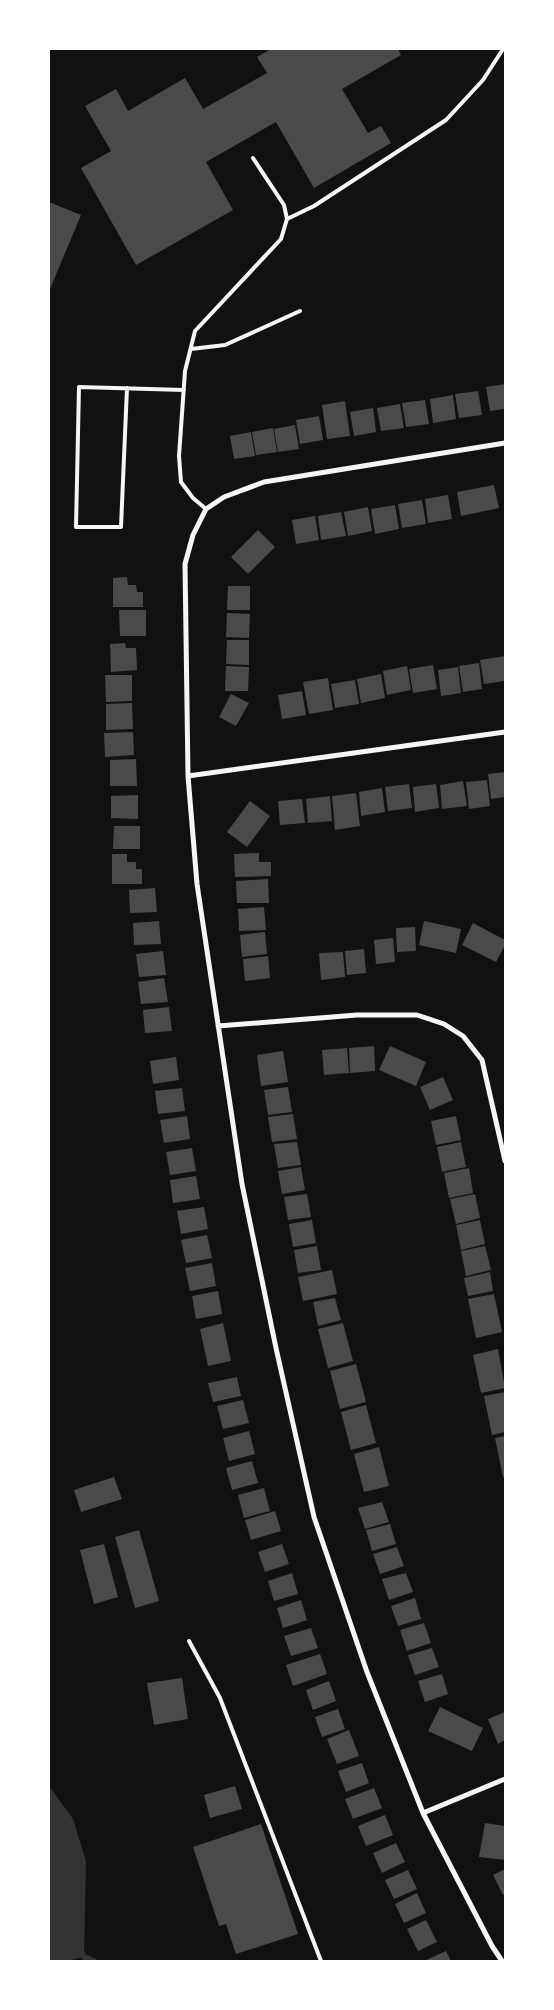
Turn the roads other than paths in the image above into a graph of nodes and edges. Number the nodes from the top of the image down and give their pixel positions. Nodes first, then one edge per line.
1 (503, 49) edge
2 (253, 158) dead end
3 (287, 219) junction
4 (300, 311) dead end
5 (191, 349) junction
6 (127, 388) junction
7 (184, 390) junction
8 (505, 442) edge
9 (206, 509) junction
10 (505, 732) edge
11 (188, 776) junction
12 (218, 1026) junction
13 (505, 1161) edge
14 (189, 1641) dead end
15 (505, 1779) edge
16 (424, 1812) junction
17 (321, 1961) edge
18 (502, 1961) edge

1 - 3 lane
2 - 3 lane
3 - 5 lane
4 - 5 lane
5 - 7 lane
6 - 6 lane
6 - 7 lane
7 - 9 lane
8 - 9 street
9 - 11 street
10 - 11 street
11 - 12 street
12 - 13 street
12 - 16 street
14 - 17 lane
15 - 16 street
16 - 18 street

